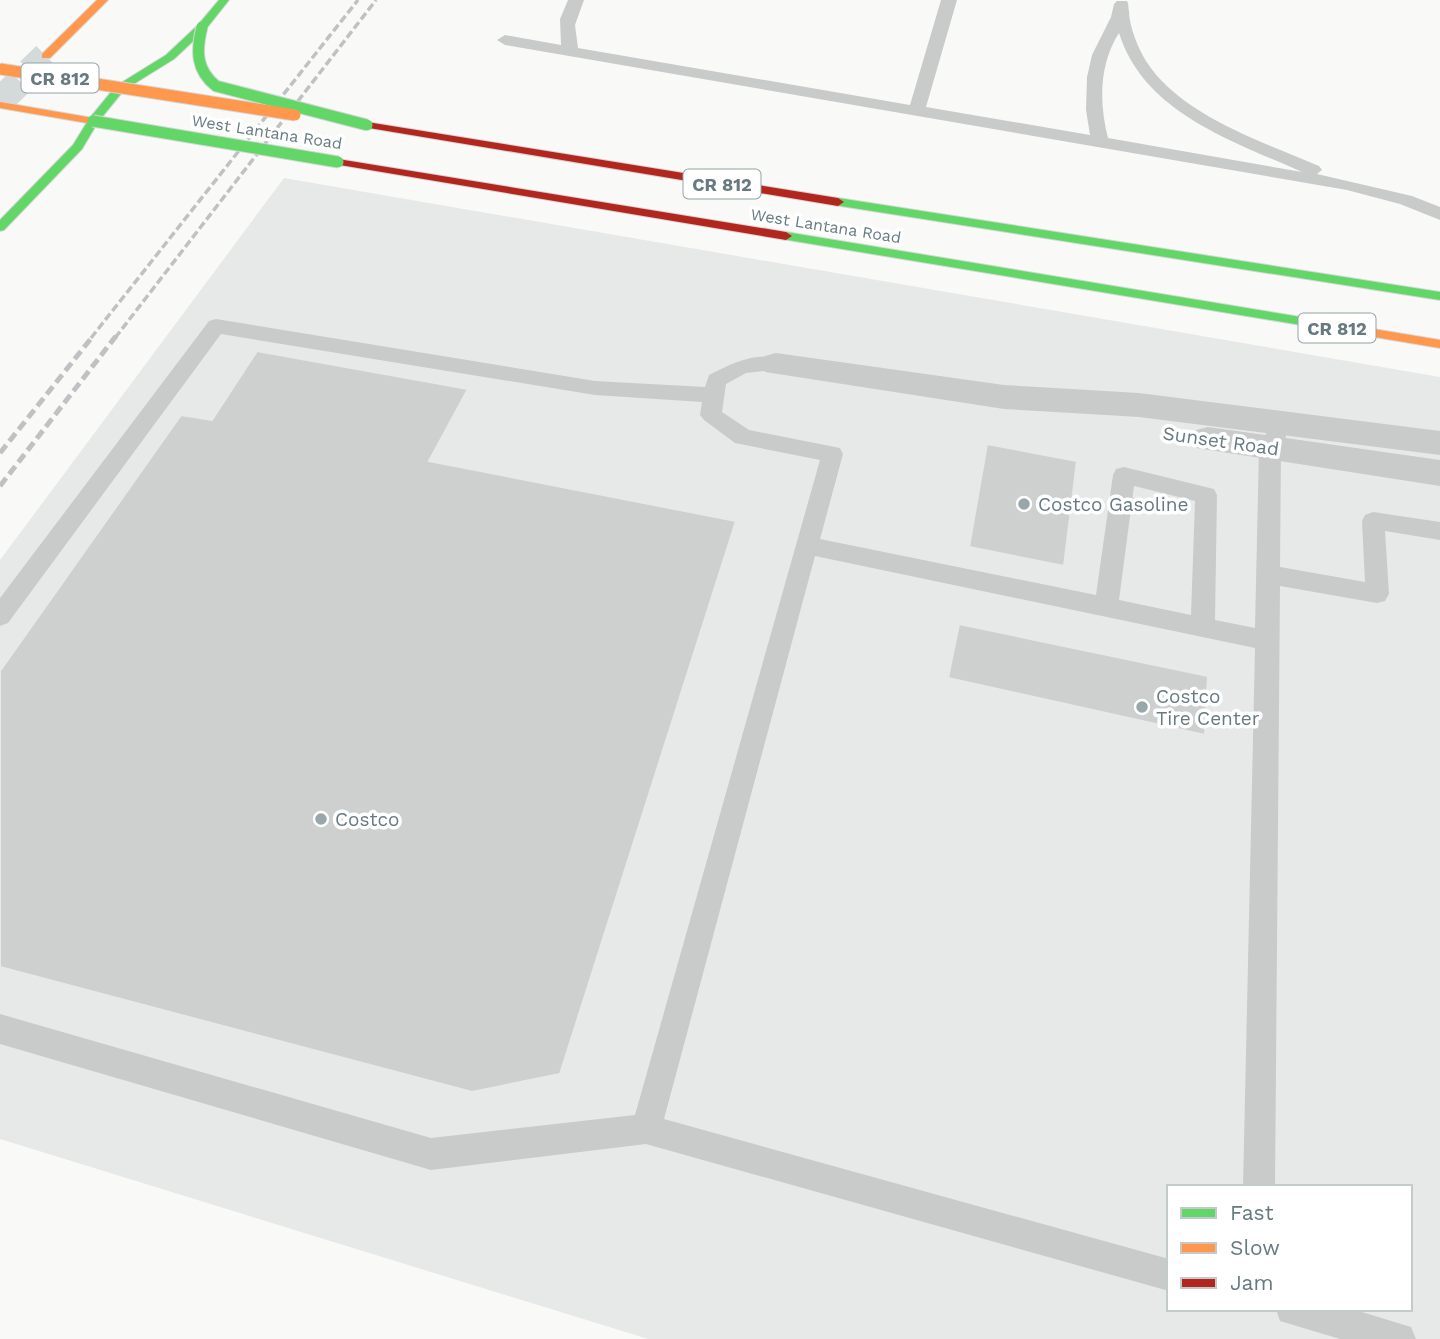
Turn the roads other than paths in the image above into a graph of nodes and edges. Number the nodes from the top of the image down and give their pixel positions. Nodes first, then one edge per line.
1 (103, 0) edge
2 (224, 0) edge
3 (576, 0) edge
4 (949, 0) edge
5 (1122, 6) edge
6 (202, 27) junction
7 (505, 40) dead end
8 (571, 51) junction
9 (46, 56) tunnel mouth
10 (0, 69) edge
11 (120, 88) junction
12 (0, 105) edge
13 (916, 111) junction
14 (93, 121) junction
15 (367, 125) junction
16 (1100, 143) junction
17 (1347, 186) junction
18 (1440, 214) edge
19 (0, 227) edge
20 (1440, 296) edge
21 (1440, 344) edge
22 (776, 364) joint
23 (714, 396) junction
24 (1276, 435) junction
25 (1440, 443) edge
26 (1440, 473) edge
27 (1440, 531) edge
28 (807, 545) junction
29 (1268, 574) junction
30 (1106, 607) junction
31 (0, 616) edge
32 (1203, 627) junction
33 (1266, 640) junction
34 (0, 1029) edge
35 (646, 1129) junction
36 (1259, 1185) edge
37 (1167, 1274) edge
38 (1299, 1311) edge
39 (1399, 1339) edge

1 - 9 main road
2 - 6 main road
3 - 8 lane
4 - 13 lane
5 - 16 lane
5 - 17 lane
6 - 11 main road
6 - 15 main road, bridge
7 - 8 lane
8 - 13 lane
10 - 11 main road, West Lantana Road / CR 812, bridge
11 - 14 main road
11 - 15 main road, West Lantana Road / CR 812, bridge
12 - 14 main road, West Lantana Road / CR 812
13 - 16 lane
14 - 19 main road
14 - 21 main road, West Lantana Road / CR 812, bridge
15 - 20 main road, West Lantana Road / CR 812
16 - 17 lane
17 - 18 lane
22 - 23 lane
22 - 24 street, Sunset Road
23 - 28 lane
23 - 31 lane
24 - 25 street, Sunset Road
24 - 26 street, Sunset Road
24 - 29 lane
27 - 29 lane
28 - 30 lane
28 - 35 lane
29 - 33 lane
30 - 32 lane
30 - 32 lane
32 - 33 lane
33 - 36 lane
34 - 35 lane
35 - 37 lane
38 - 39 lane

